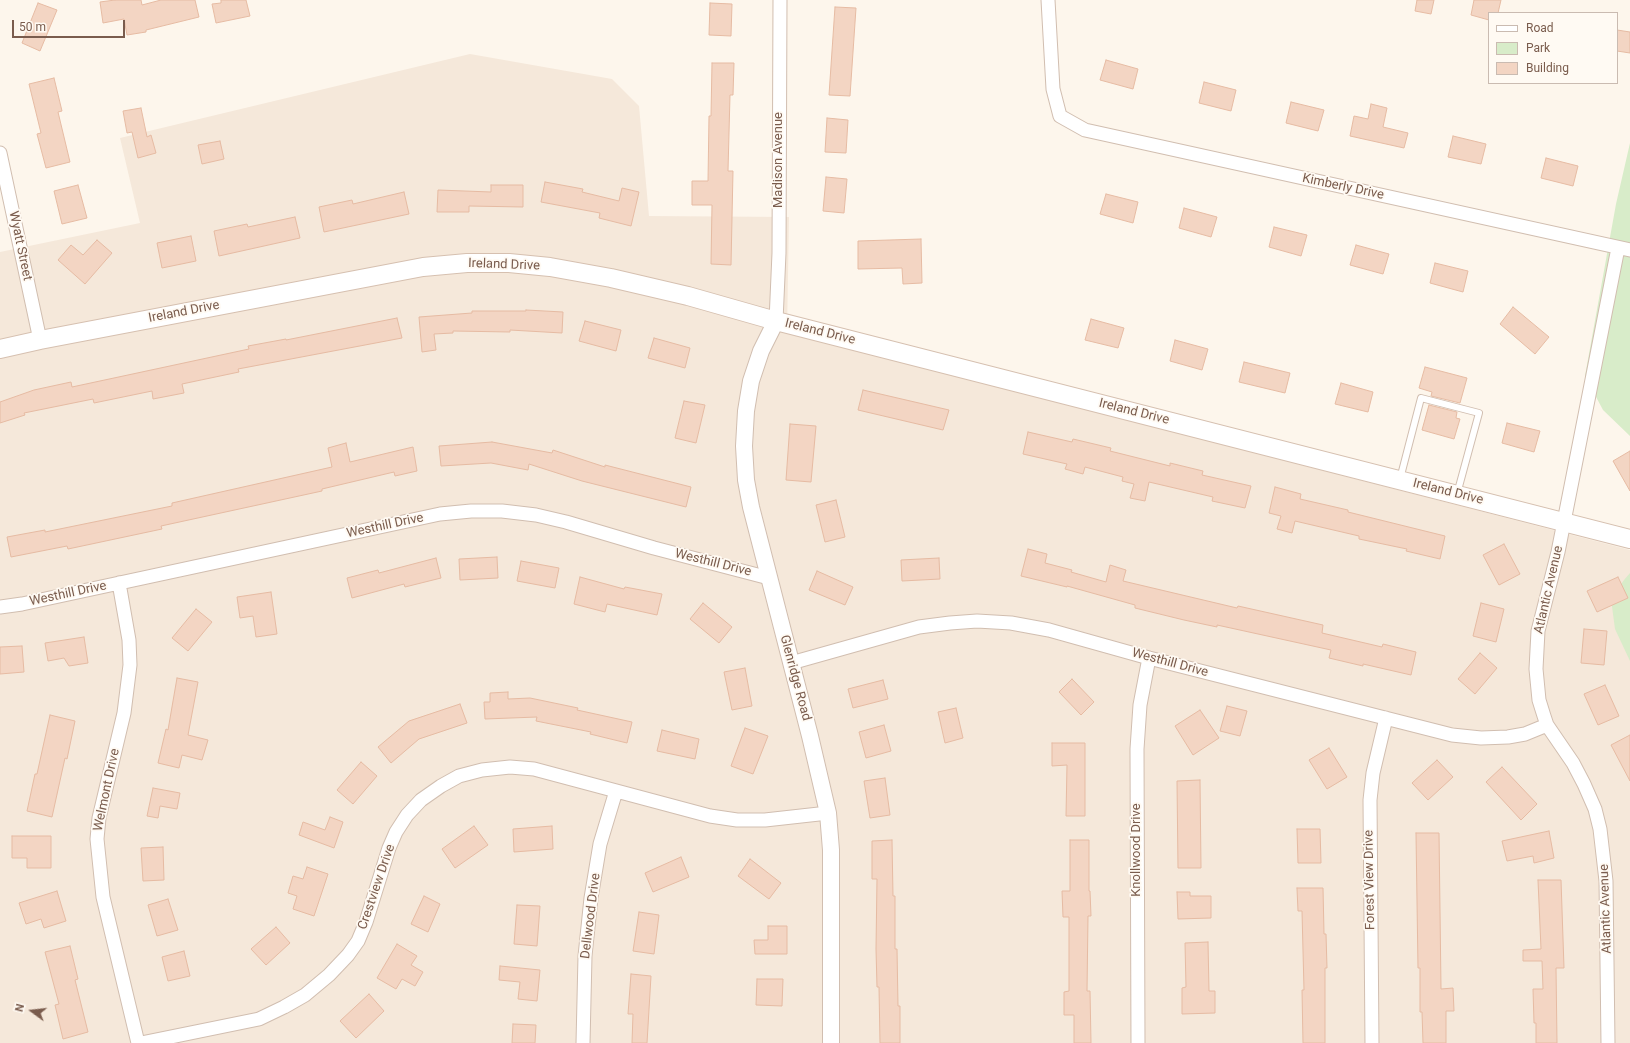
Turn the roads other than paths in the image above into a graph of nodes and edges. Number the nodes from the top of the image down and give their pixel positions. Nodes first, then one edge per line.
1 (780, 0) edge
2 (1048, 0) edge
3 (0, 153) edge
4 (1624, 249) edge
5 (776, 321) junction
6 (40, 340) junction
7 (0, 349) edge
8 (1400, 480) junction
9 (1457, 495) junction
10 (1563, 522) junction
11 (1630, 539) edge
12 (769, 578) junction
13 (119, 583) junction
14 (0, 608) edge
15 (1149, 658) junction
16 (791, 663) junction
17 (1386, 718) junction
18 (1547, 725) junction
19 (616, 791) junction
20 (828, 813) junction
21 (138, 1043) edge
22 (142, 1043) edge
23 (582, 1043) edge
24 (831, 1043) edge
25 (1138, 1043) edge
26 (1372, 1043) edge
27 (1608, 1043) edge

1 - 5 street, Madison Avenue
2 - 4 street, Kimberly Drive
3 - 6 street, Wyatt Street
4 - 10 street, Atlantic Avenue
5 - 6 main road, Ireland Drive
5 - 8 main road, Ireland Drive
5 - 12 street, Glenridge Road
6 - 7 main road, Ireland Drive
8 - 9 main road, Ireland Drive
8 - 9 lane
9 - 10 main road, Ireland Drive
10 - 11 main road, Ireland Drive
10 - 18 street, Atlantic Avenue
12 - 13 street, Westhill Drive
12 - 16 street, Glenridge Road
13 - 14 street, Westhill Drive
13 - 21 street, Welmont Drive
15 - 16 street, Westhill Drive
15 - 17 street, Westhill Drive
15 - 25 street, Knollwood Drive
16 - 20 street, Glenridge Road
17 - 18 street, Westhill Drive
17 - 26 street, Forest View Drive
18 - 27 street, Atlantic Avenue
19 - 20 street, Crestview Drive
19 - 22 street, Crestview Drive
19 - 23 street, Dellwood Drive
20 - 24 street, Glenridge Road

